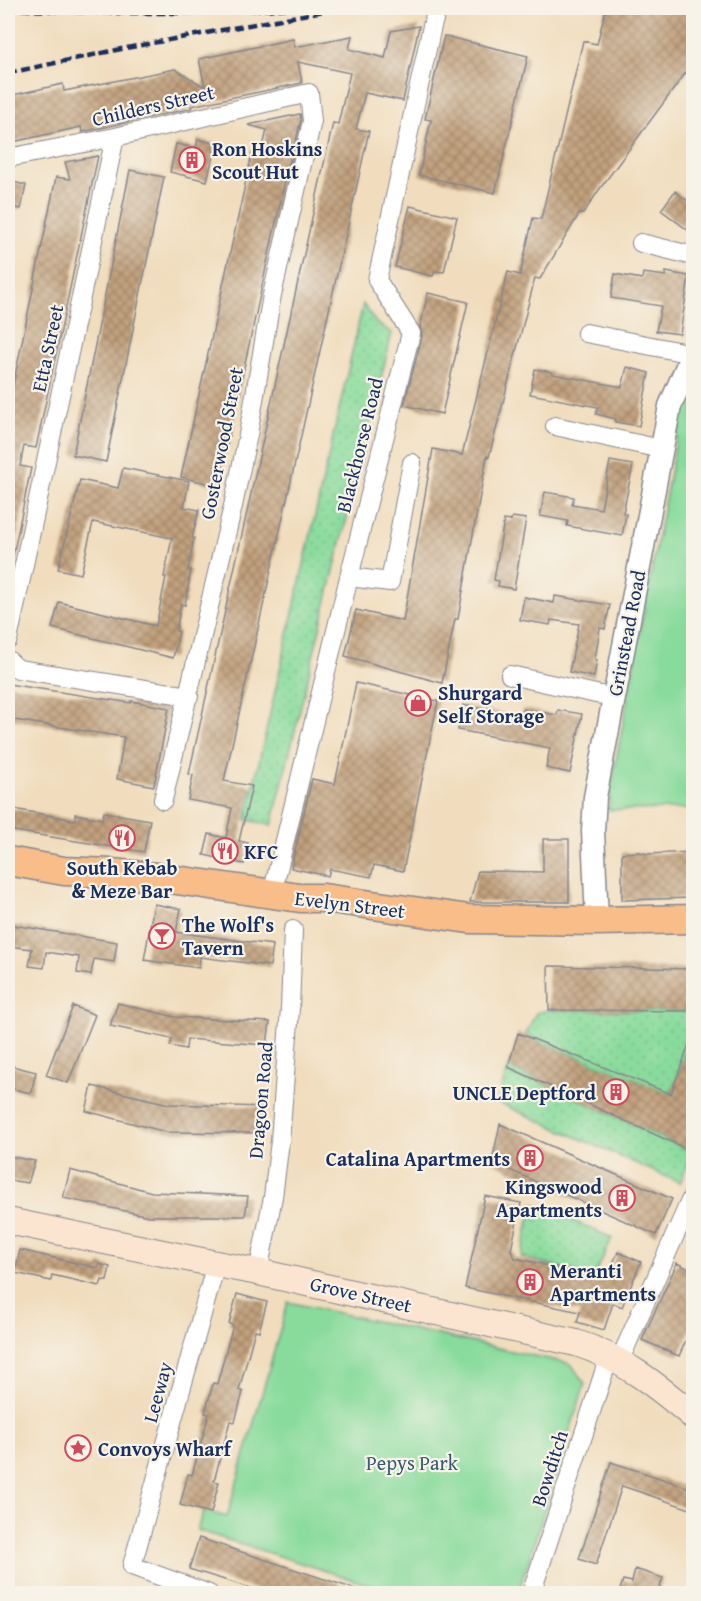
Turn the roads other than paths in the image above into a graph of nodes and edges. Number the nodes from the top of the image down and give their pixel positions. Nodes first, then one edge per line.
1 (436, 13) dead end
2 (309, 93) joint
3 (115, 137) junction
4 (8, 158) edge
5 (641, 243) dead end
6 (693, 256) edge
7 (586, 333) dead end
8 (693, 352) edge
9 (555, 426) dead end
10 (661, 449) junction
11 (412, 463) dead end
12 (349, 577) junction
13 (8, 640) edge
14 (8, 660) edge
15 (510, 675) dead end
16 (189, 696) junction
17 (614, 698) junction
18 (163, 800) dead end
19 (8, 861) edge
20 (272, 894) junction
21 (693, 919) edge
22 (597, 921) junction
23 (293, 930) dead end
24 (693, 1192) edge
25 (8, 1221) edge
26 (216, 1264) junction
27 (258, 1272) junction
28 (614, 1360) junction
29 (693, 1418) edge
30 (209, 1593) edge
31 (531, 1593) edge

1 - 12 street, Blackhorse Road
2 - 3 street, Childers Street
2 - 16 street, Gosterwood Street
3 - 4 street, Childers Street
3 - 13 street, Etta Street
5 - 6 street
7 - 8 street
8 - 10 street, Grinstead Road
9 - 10 street
10 - 17 street, Grinstead Road
11 - 12 street
12 - 20 street, Blackhorse Road
14 - 16 street
15 - 17 street
16 - 18 street, Gosterwood Street
17 - 22 street, Grinstead Road
19 - 20 main road, Evelyn Street
20 - 22 main road, Evelyn Street
21 - 22 main road, Evelyn Street
23 - 27 street, Dragoon Road
24 - 28 street, Bowditch
25 - 26 main road, Grove Street
26 - 27 main road, Grove Street
26 - 30 street, Leeway
27 - 28 main road, Grove Street
28 - 29 main road, Grove Street
28 - 31 street, Bowditch

